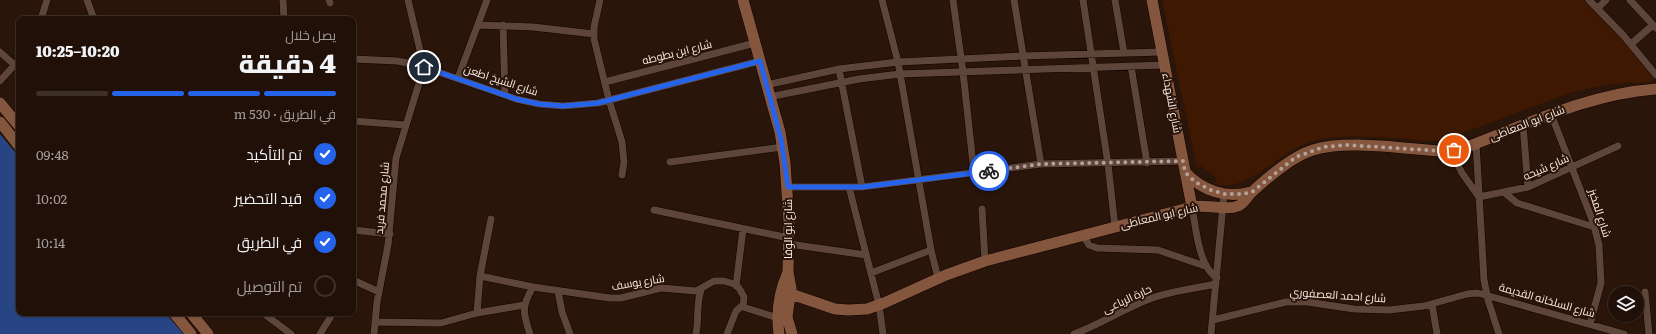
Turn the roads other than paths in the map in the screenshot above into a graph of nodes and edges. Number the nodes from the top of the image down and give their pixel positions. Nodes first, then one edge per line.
1 (47, 0) edge
2 (87, 0) edge
3 (283, 0) edge
4 (408, 0) edge
5 (487, 0) edge
6 (600, 0) edge
7 (744, 0) edge
8 (882, 0) edge
9 (952, 0) edge
10 (1014, 0) edge
11 (1083, 0) edge
12 (1115, 0) edge
13 (1152, 0) edge
14 (1589, 0) edge
15 (1606, 0) edge
16 (1630, 0) edge
17 (1598, 8) junction
18 (43, 16) edge
19 (93, 16) edge
20 (284, 16) edge
21 (478, 25) junction
22 (503, 25) junction
23 (1655, 27) edge
24 (594, 34) junction
25 (755, 43) junction
26 (1631, 44) junction
27 (0, 52) edge
28 (1162, 52) junction
29 (1124, 53) junction
30 (1092, 54) junction
31 (1022, 56) junction
32 (960, 58) junction
33 (356, 59) edge
34 (760, 61) junction
35 (898, 62) junction
36 (16, 64) edge
37 (1164, 65) junction
38 (1094, 66) junction
39 (1131, 66) junction
40 (16, 67) edge
41 (424, 67) junction
42 (839, 69) junction
43 (1024, 70) junction
44 (963, 72) junction
45 (900, 74) junction
46 (1656, 75) edge
47 (458, 78) junction
48 (0, 81) edge
49 (604, 82) junction
50 (842, 82) junction
51 (766, 85) junction
52 (1656, 89) edge
53 (505, 96) junction
54 (769, 97) junction
55 (609, 100) junction
56 (0, 103) edge
57 (1551, 114) junction
58 (356, 121) edge
59 (0, 122) edge
60 (16, 122) edge
61 (405, 125) junction
62 (1523, 125) junction
63 (16, 142) edge
64 (1476, 144) junction
65 (1618, 146) dead end
66 (783, 147) junction
67 (1450, 150) junction
68 (1183, 161) junction
69 (670, 162) dead end
70 (1147, 162) junction
71 (1041, 164) junction
72 (1108, 164) junction
73 (1572, 167) junction
74 (1185, 172) junction
75 (974, 173) junction
76 (622, 175) dead end
77 (918, 181) junction
78 (788, 187) junction
79 (849, 187) junction
80 (862, 187) junction
81 (1528, 187) junction
82 (1252, 192) junction
83 (1505, 193) junction
84 (1224, 194) junction
85 (1479, 197) junction
86 (1192, 207) junction
87 (1223, 208) junction
88 (982, 209) dead end
89 (654, 210) dead end
90 (491, 219) dead end
91 (1115, 227) junction
92 (1594, 227) junction
93 (743, 229) junction
94 (356, 230) edge
95 (390, 234) junction
96 (1083, 235) junction
97 (789, 241) junction
98 (931, 250) junction
99 (866, 255) junction
100 (985, 261) junction
101 (1205, 266) junction
102 (788, 272) junction
103 (871, 273) junction
104 (480, 276) junction
105 (938, 278) junction
106 (356, 281) edge
107 (1216, 281) junction
108 (736, 286) junction
109 (533, 287) junction
110 (701, 290) junction
111 (558, 291) junction
112 (379, 292) junction
113 (1646, 292) dead end
114 (791, 294) junction
115 (1486, 294) junction
116 (1432, 304) junction
117 (524, 305) junction
118 (743, 305) junction
119 (879, 306) junction
120 (477, 313) junction
121 (176, 316) edge
122 (193, 316) edge
123 (267, 316) edge
124 (331, 316) edge
125 (778, 318) junction
126 (1213, 320) junction
127 (375, 322) junction
128 (1590, 324) junction
129 (191, 334) edge
130 (208, 334) edge
131 (291, 334) edge
132 (320, 334) edge
133 (374, 334) edge
134 (530, 334) edge
135 (570, 334) edge
136 (696, 334) edge
137 (728, 334) edge
138 (779, 334) edge
139 (792, 334) edge
140 (882, 334) edge
141 (1074, 334) edge
142 (1211, 334) edge
143 (1437, 334) edge
144 (1499, 334) edge
145 (1624, 334) edge
146 (1649, 334) edge

1 - 18 street
2 - 19 street
3 - 20 street
4 - 41 street
5 - 21 street
6 - 24 street
7 - 25 street, شارع ابو الوفا
8 - 35 street
9 - 32 street
10 - 31 street
11 - 30 street
12 - 29 street
13 - 28 street, شارع الشهداء
14 - 17 street
15 - 17 street
16 - 23 street
17 - 26 street
21 - 22 street
21 - 47 street
22 - 24 street
22 - 53 street
23 - 26 street
24 - 49 street
25 - 34 street, شارع ابو الوفا
25 - 49 street, شارع ابن بطوطه
26 - 46 street
27 - 36 street
28 - 29 street
28 - 37 street, شارع الشهداء
29 - 30 street
30 - 31 street
30 - 38 street
31 - 32 street
31 - 43 street
32 - 35 street
32 - 44 street
33 - 41 street, شارع الشيخ اطعن
34 - 51 street, شارع ابو الوفا
34 - 55 street, شارع الشيخ اطعن
35 - 42 street
35 - 45 street
37 - 39 street
37 - 68 street, شارع الشهداء
38 - 39 street
38 - 43 street
38 - 72 street
39 - 70 street
40 - 48 street
41 - 47 street, شارع الشيخ اطعن
41 - 61 street, شارع محمد فريد
42 - 50 street
42 - 51 street
43 - 44 street
43 - 71 street
44 - 45 street
44 - 75 street
45 - 50 street
45 - 77 street
47 - 53 street, شارع الشيخ اطعن
49 - 55 street
50 - 54 street
50 - 80 street
51 - 54 street, شارع ابو الوفا
52 - 57 street, شارع ابو المعاطى
53 - 55 street, شارع الشيخ اطعن
54 - 66 street, شارع ابو الوفا
55 - 76 street
56 - 60 street
57 - 62 street, شارع ابو المعاطى
57 - 73 street, شارع المخبز
58 - 61 street
59 - 63 street
61 - 95 street, شارع محمد فريد
62 - 64 street, شارع ابو المعاطى
62 - 81 street
64 - 67 street, شارع ابو المعاطى
64 - 85 street
65 - 73 street, شارع شيحه
66 - 69 street
66 - 78 street, شارع ابو الوفا
67 - 82 street, شارع ابو المعاطى
67 - 85 street
68 - 70 street
68 - 74 street, شارع الشهداء
70 - 72 street
71 - 72 street
71 - 75 street
72 - 91 street
73 - 81 street, شارع شيحه
73 - 92 street, شارع المخبز
74 - 84 street
74 - 86 street, شارع الشهداء
75 - 77 street
77 - 80 street
77 - 98 street
78 - 79 street
78 - 97 street, شارع ابو الوفا
79 - 80 street
79 - 99 street
81 - 83 street, شارع شيحه
82 - 84 street
82 - 87 street, شارع ابو المعاطى
83 - 85 street, شارع شيحه
83 - 92 street
84 - 87 street
85 - 115 street
86 - 87 street, شارع ابو المعاطى
86 - 91 street, شارع ابو المعاطى
86 - 101 street
87 - 107 street
88 - 100 street
89 - 93 street
90 - 104 street
91 - 96 street, شارع ابو المعاطى
92 - 128 street, شارع المخبز
93 - 97 street
93 - 108 street
94 - 95 street
95 - 112 street, شارع محمد فريد
96 - 100 street, شارع ابو المعاطى
96 - 101 street
97 - 99 street
97 - 102 street, شارع ابو الوفا
98 - 103 street
98 - 105 street
99 - 103 street
100 - 105 street, شارع ابو المعاطى
101 - 107 street
102 - 114 street, شارع ابو الوفا
102 - 125 street, شارع ابو الوفا
103 - 119 street
104 - 109 street, شارع يوسف
104 - 120 street
105 - 119 street, شارع ابو المعاطى
106 - 112 street
107 - 126 street
107 - 141 street, حارة الرباعى
108 - 110 street
108 - 118 street
109 - 111 street, شارع يوسف
109 - 117 street
110 - 111 street, شارع يوسف
110 - 136 street
111 - 135 street
112 - 127 street, شارع محمد فريد
113 - 146 street
114 - 119 street, شارع ابو المعاطى
114 - 139 street, شارع ابو الوفا
115 - 116 street, شارع احمد العصفوري
115 - 128 street, شارع السلخانه القديمة
115 - 144 street
116 - 126 street, شارع احمد العصفوري
116 - 143 street
117 - 120 street
117 - 134 street
118 - 125 street
118 - 137 street
119 - 140 street
120 - 127 street
121 - 129 street
122 - 130 street
123 - 131 street
124 - 132 street
125 - 138 street, شارع ابو الوفا
126 - 142 street
127 - 133 street, شارع محمد فريد
128 - 145 street, شارع السلخانه القديمة

